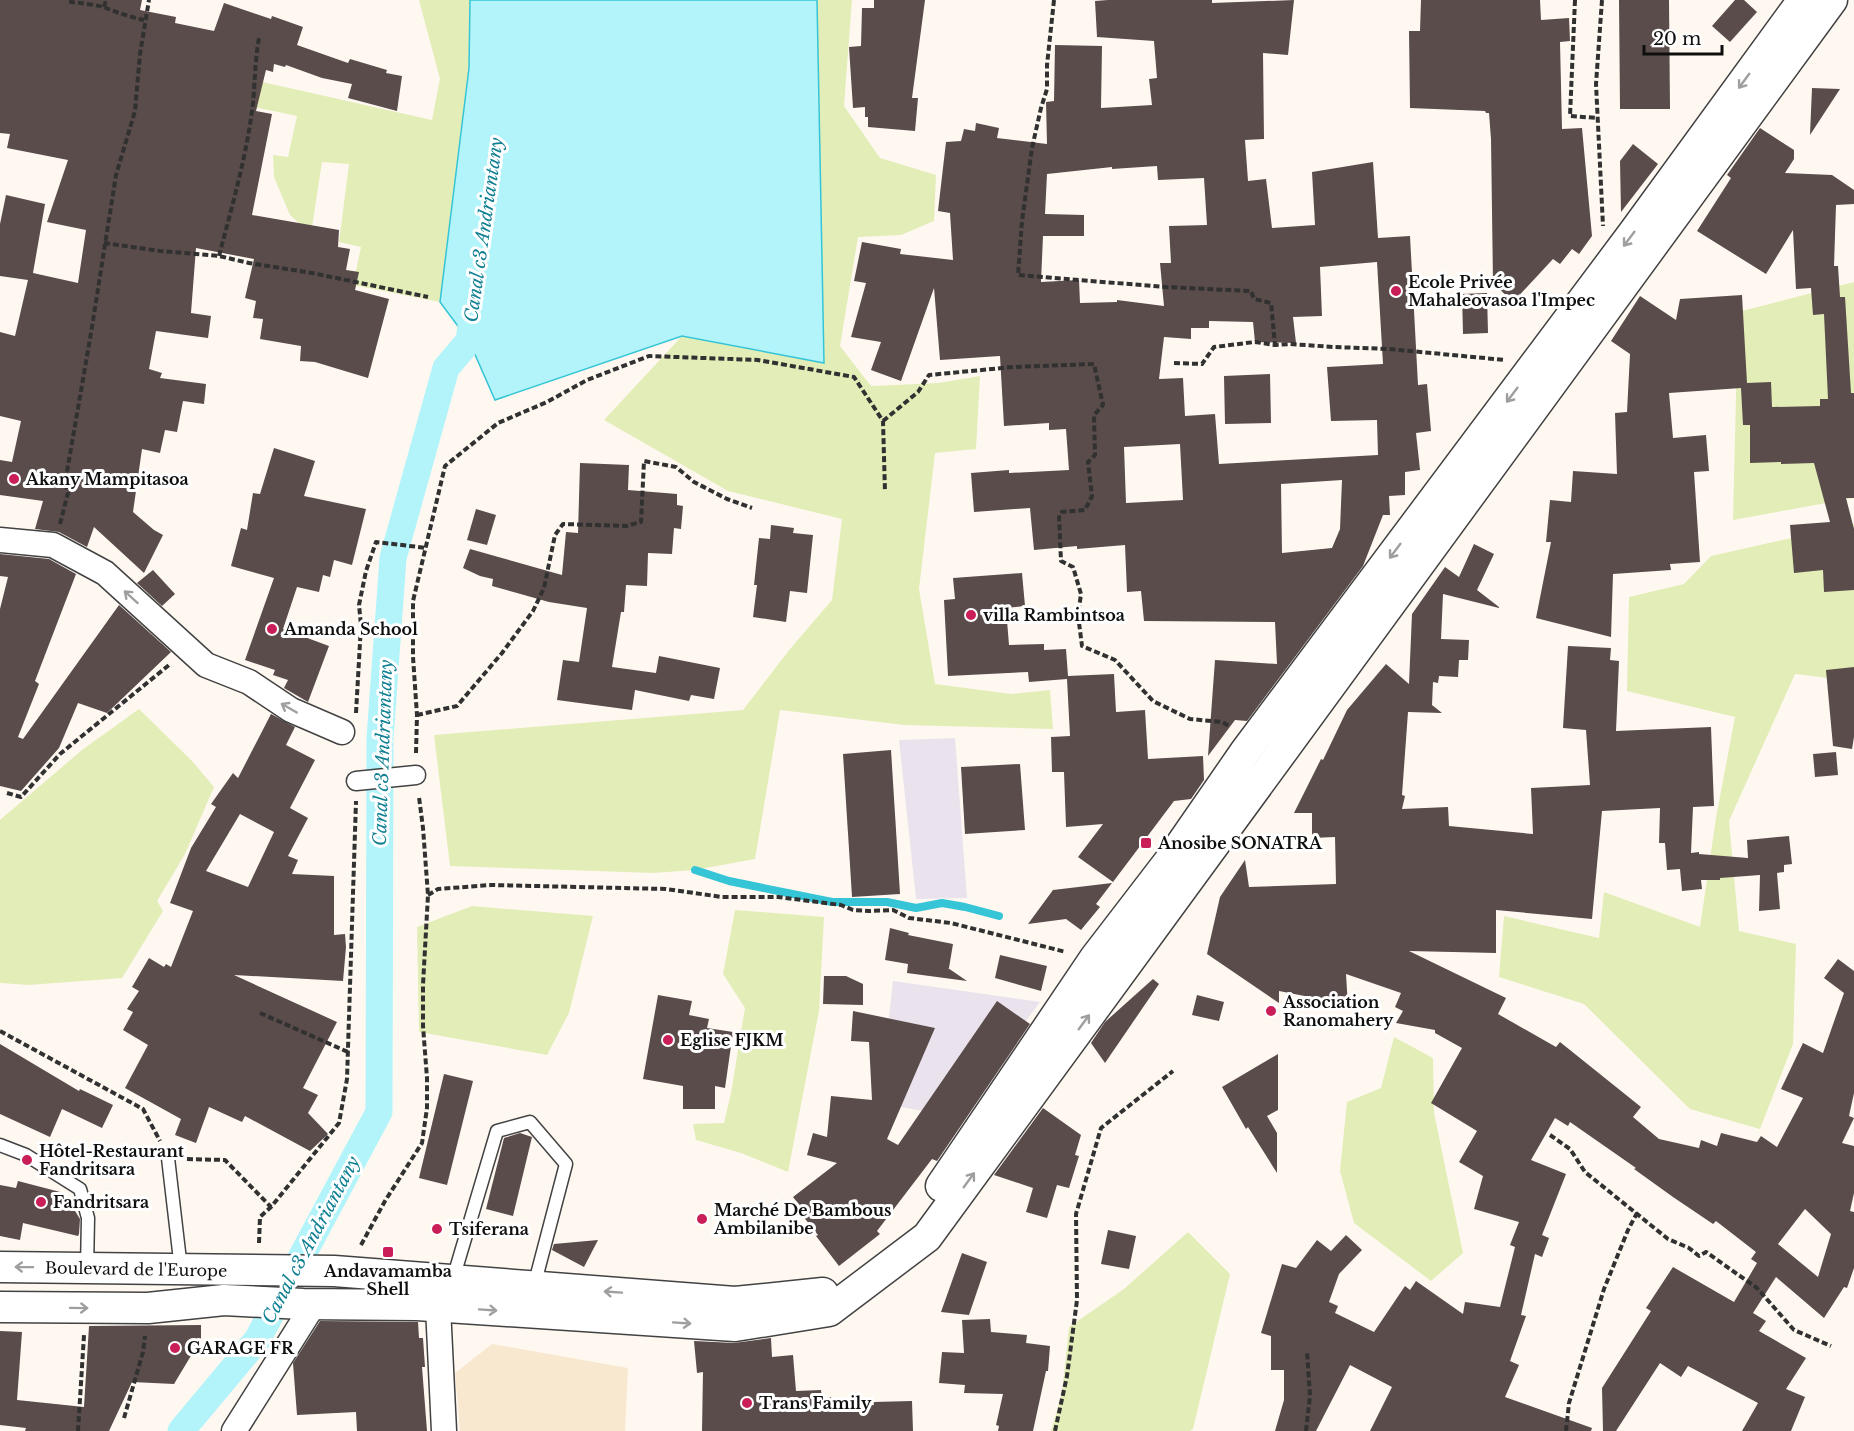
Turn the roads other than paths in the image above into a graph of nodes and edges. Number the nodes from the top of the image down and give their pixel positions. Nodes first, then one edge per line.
1 (1803, 0) edge
2 (1832, 0) edge
3 (0, 540) edge
4 (348, 727) road end
5 (416, 775) road end
6 (356, 781) road end
7 (0, 1145) edge
8 (168, 1158) road end
9 (0, 1267) edge
10 (87, 1268) junction
11 (181, 1269) junction
12 (453, 1280) junction
13 (534, 1286) junction
14 (309, 1304) junction
15 (0, 1307) edge
16 (438, 1307) junction
17 (234, 1431) edge
18 (444, 1431) edge

1 -> 13 street, Boulevard de l'Europe
16 -> 2 street, Boulevard de l'Europe
4 -> 3 street
5 - 6 street
7 - 10 lane
8 - 11 lane
10 -> 9 street, Boulevard de l'Europe
10 - 11 street, Boulevard de l'Europe
11 - 12 street, Boulevard de l'Europe
12 - 13 street, Boulevard de l'Europe
12 - 13 lane
15 -> 14 street, Boulevard de l'Europe
14 - 16 street, Boulevard de l'Europe
14 - 17 street
16 - 18 street

